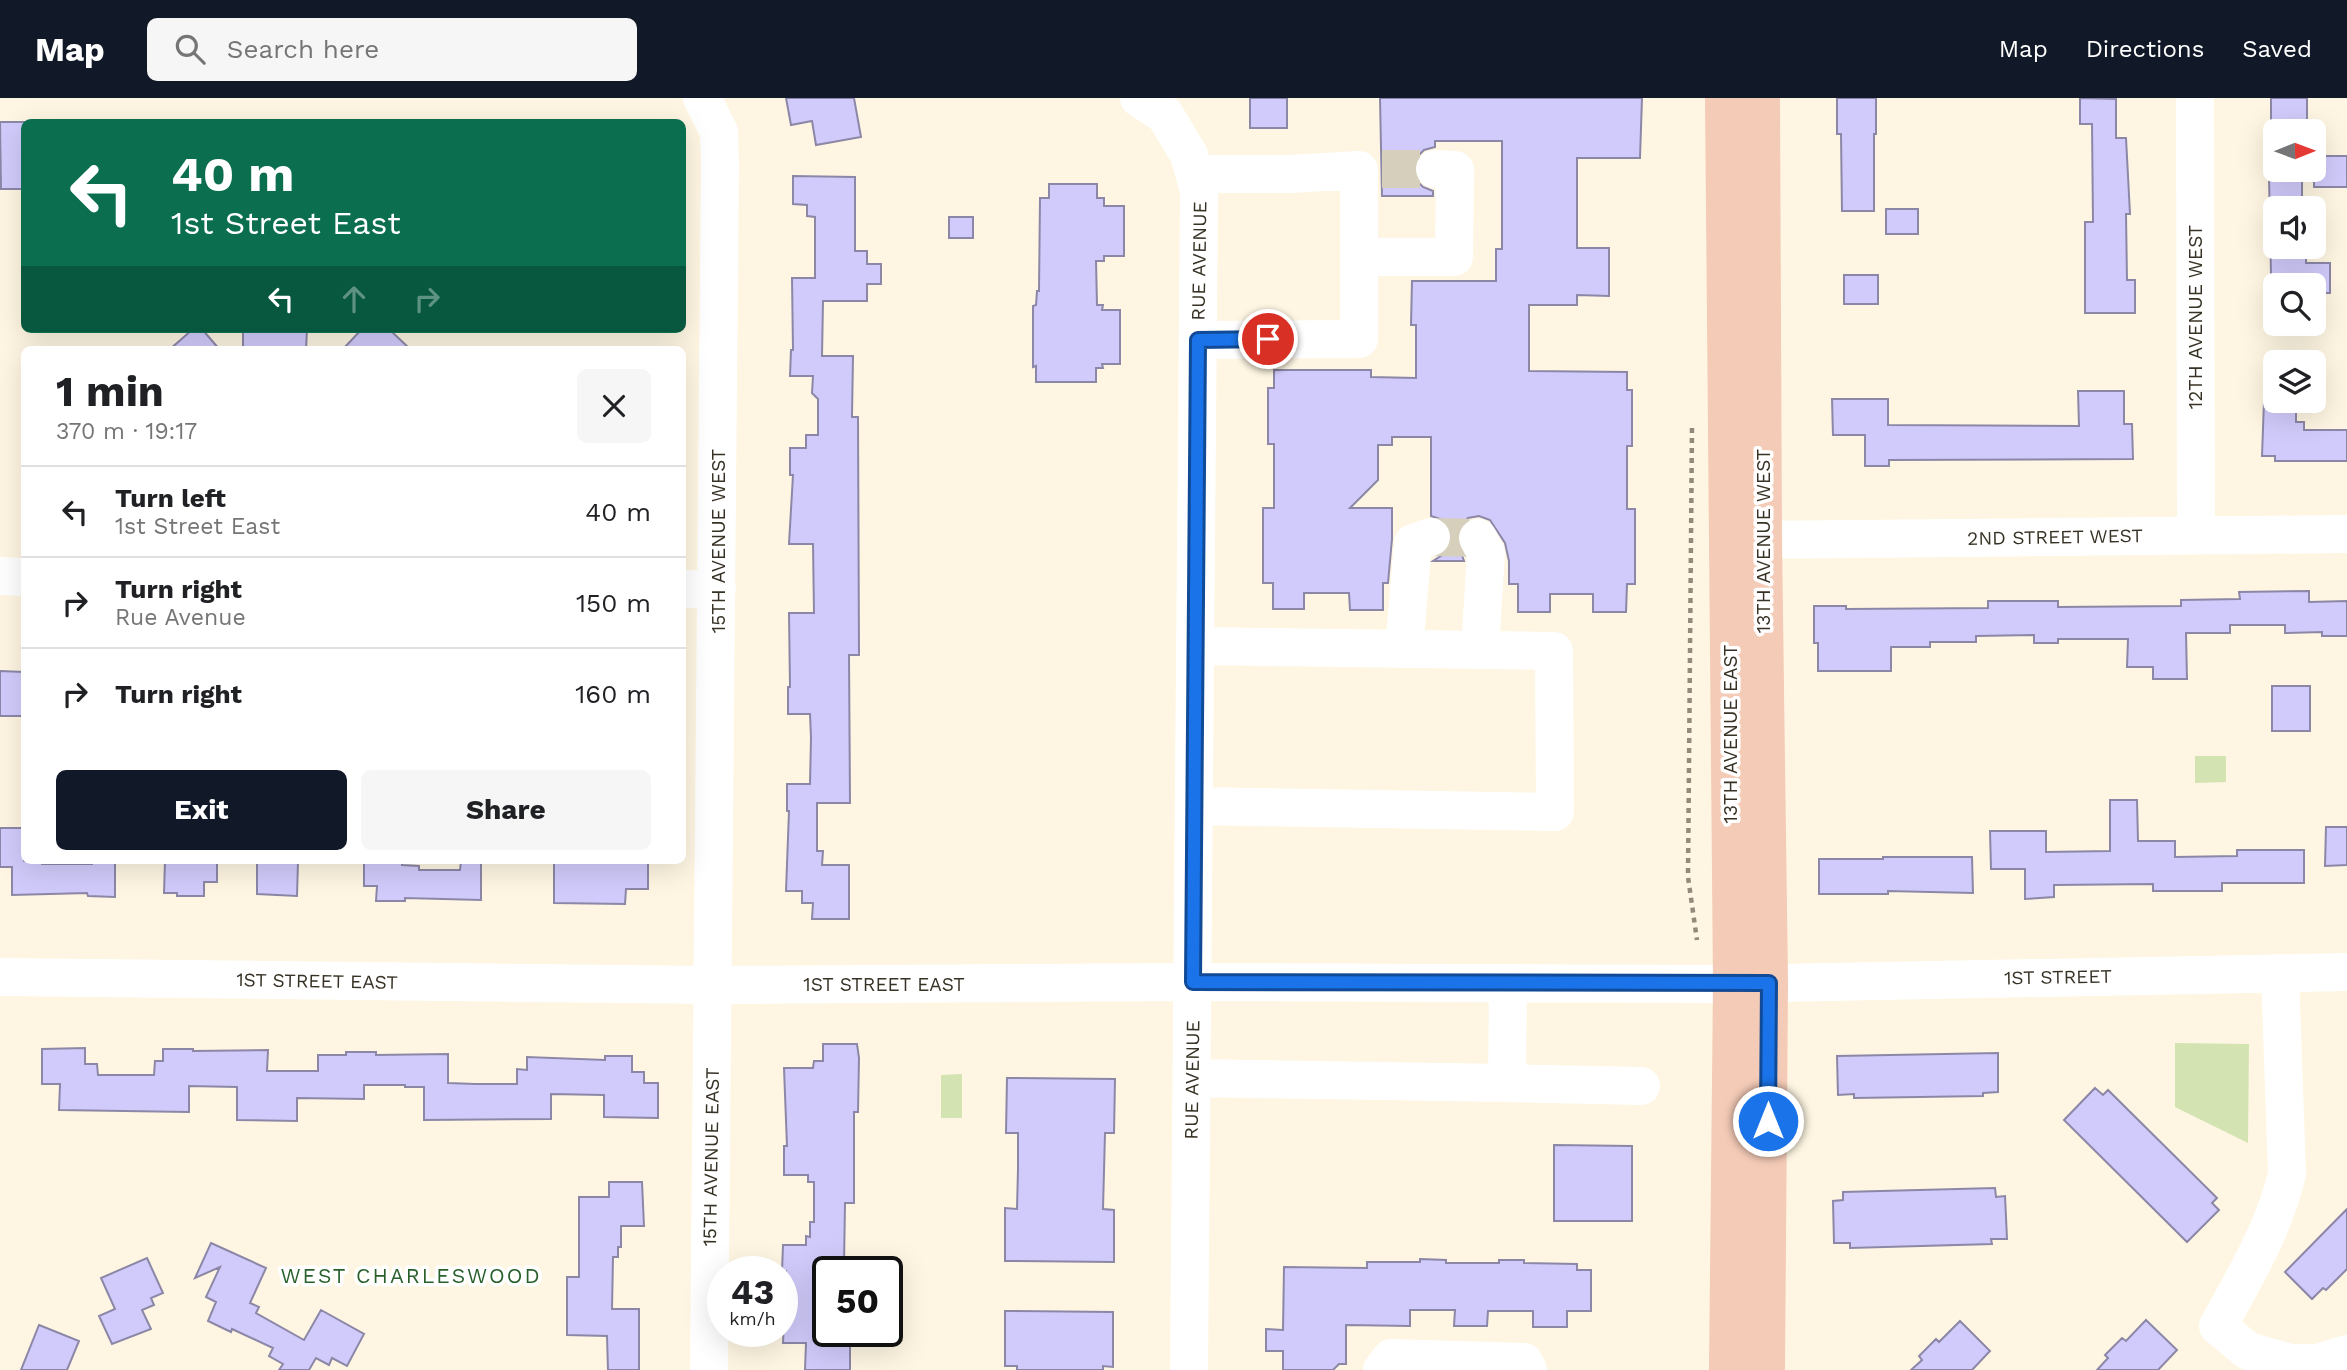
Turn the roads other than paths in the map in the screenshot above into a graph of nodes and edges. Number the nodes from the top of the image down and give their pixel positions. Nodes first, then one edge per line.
1 (1139, 98) edge
2 (1724, 98) edge
3 (1761, 98) edge
4 (2195, 98) edge
5 (702, 99) edge
6 (1435, 169) tunnel mouth
7 (1195, 174) junction
8 (1359, 257) junction
9 (1198, 340) junction
10 (2347, 534) edge
11 (2196, 535) junction
12 (1431, 537) dead end
13 (1478, 538) dead end
14 (1763, 540) junction
15 (0, 576) edge
16 (21, 577) edge
17 (700, 589) edge
18 (1195, 646) junction
19 (1404, 649) junction
20 (1480, 650) junction
21 (1194, 806) junction
22 (2347, 972) edge
23 (2280, 973) junction
24 (0, 977) edge
25 (1193, 982) junction
26 (1769, 983) junction
27 (1508, 984) junction
28 (1732, 984) junction
29 (713, 985) junction
30 (1192, 1078) junction
31 (1507, 1083) junction
32 (1641, 1086) dead end
33 (2327, 1362) edge
34 (709, 1370) edge
35 (1189, 1370) edge
36 (1382, 1370) edge
37 (1528, 1370) edge
38 (1728, 1370) edge
39 (1766, 1370) edge

1 - 7 street, RUE AVENUE
2 - 28 main road, 13TH AVENUE EAST
3 - 14 main road, 13TH AVENUE WEST
4 - 11 street, 12TH AVENUE WEST
5 - 17 street, 15TH AVENUE WEST
6 - 8 street
7 - 8 street
7 - 9 street, RUE AVENUE
8 - 9 street
9 - 18 street, RUE AVENUE
10 - 11 street, 2ND STREET WEST
11 - 14 street, 2ND STREET WEST
12 - 19 street
13 - 20 street
14 - 26 main road, 13TH AVENUE WEST
15 - 16 street
17 - 29 street, 15TH AVENUE WEST
18 - 19 street
18 - 21 street, RUE AVENUE
19 - 20 street
20 - 21 street
21 - 25 street, RUE AVENUE
22 - 23 street, 1ST STREET
23 - 26 street, 1ST STREET
23 - 33 street
24 - 29 street, 1ST STREET EAST
25 - 27 street, 1ST STREET EAST
25 - 29 street, 1ST STREET EAST
25 - 30 street, RUE AVENUE
26 - 28 street, 1ST STREET EAST
26 - 39 main road
27 - 28 street, 1ST STREET EAST
27 - 31 street
28 - 38 main road, 13TH AVENUE EAST
29 - 34 street, 15TH AVENUE EAST
30 - 31 street
30 - 35 street, RUE AVENUE
31 - 32 street
36 - 37 street

